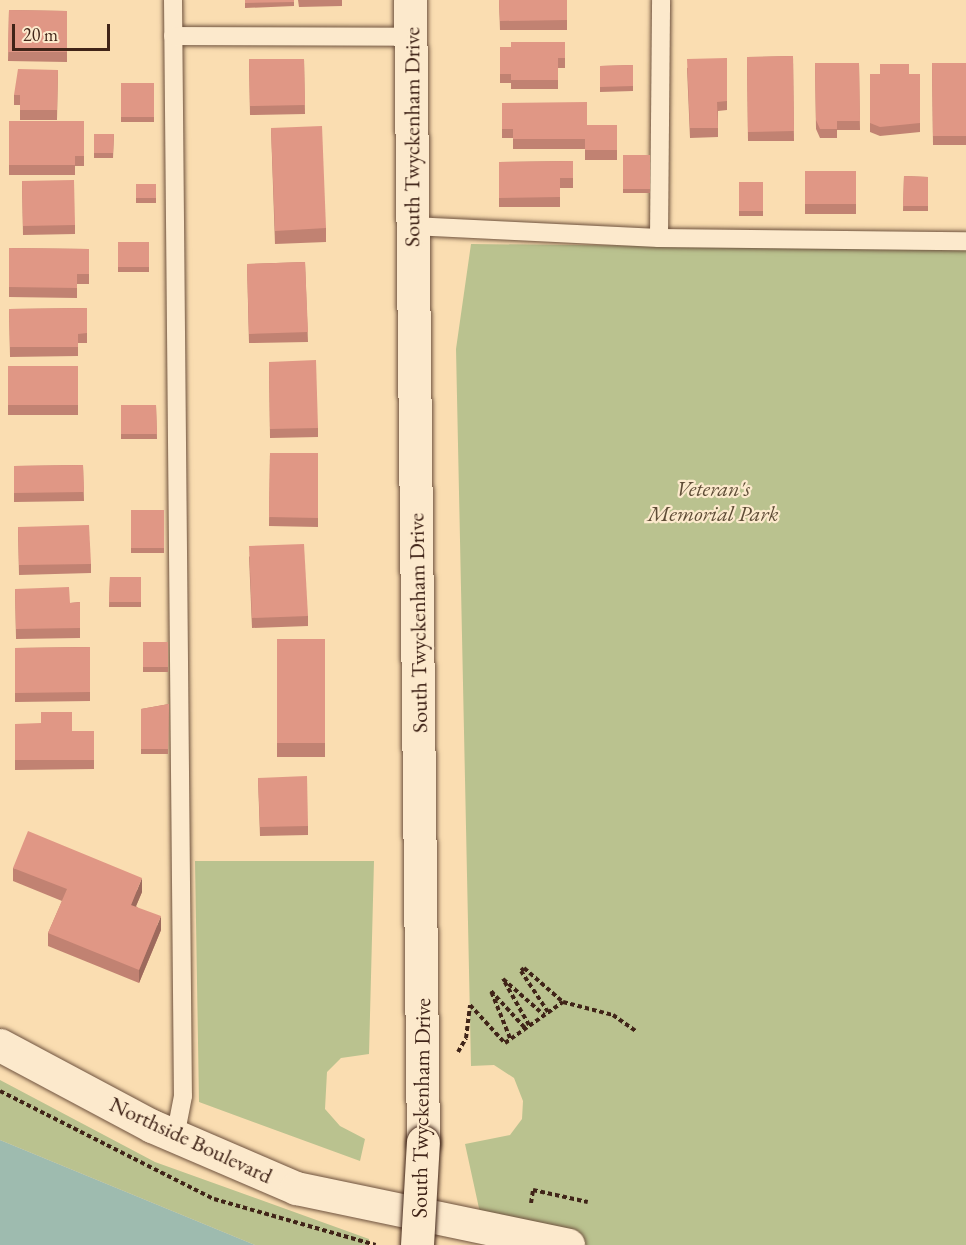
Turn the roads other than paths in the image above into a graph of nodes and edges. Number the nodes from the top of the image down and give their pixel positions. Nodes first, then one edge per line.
1 (173, 0) edge
2 (410, 0) edge
3 (661, 0) edge
4 (173, 36) junction
5 (411, 37) junction
6 (412, 226) junction
7 (659, 238) junction
8 (966, 241) edge
9 (0, 1045) edge
10 (176, 1137) junction
11 (417, 1245) edge
12 (568, 1245) edge

1 - 4 lane
2 - 5 street, South Twyckenham Drive
3 - 7 lane
4 - 5 lane
4 - 10 lane
5 - 6 street, South Twyckenham Drive
6 - 7 lane
6 - 11 street, South Twyckenham Drive, bridge
7 - 8 lane
9 - 10 street, Northside Boulevard
10 - 12 street, Northside Boulevard

